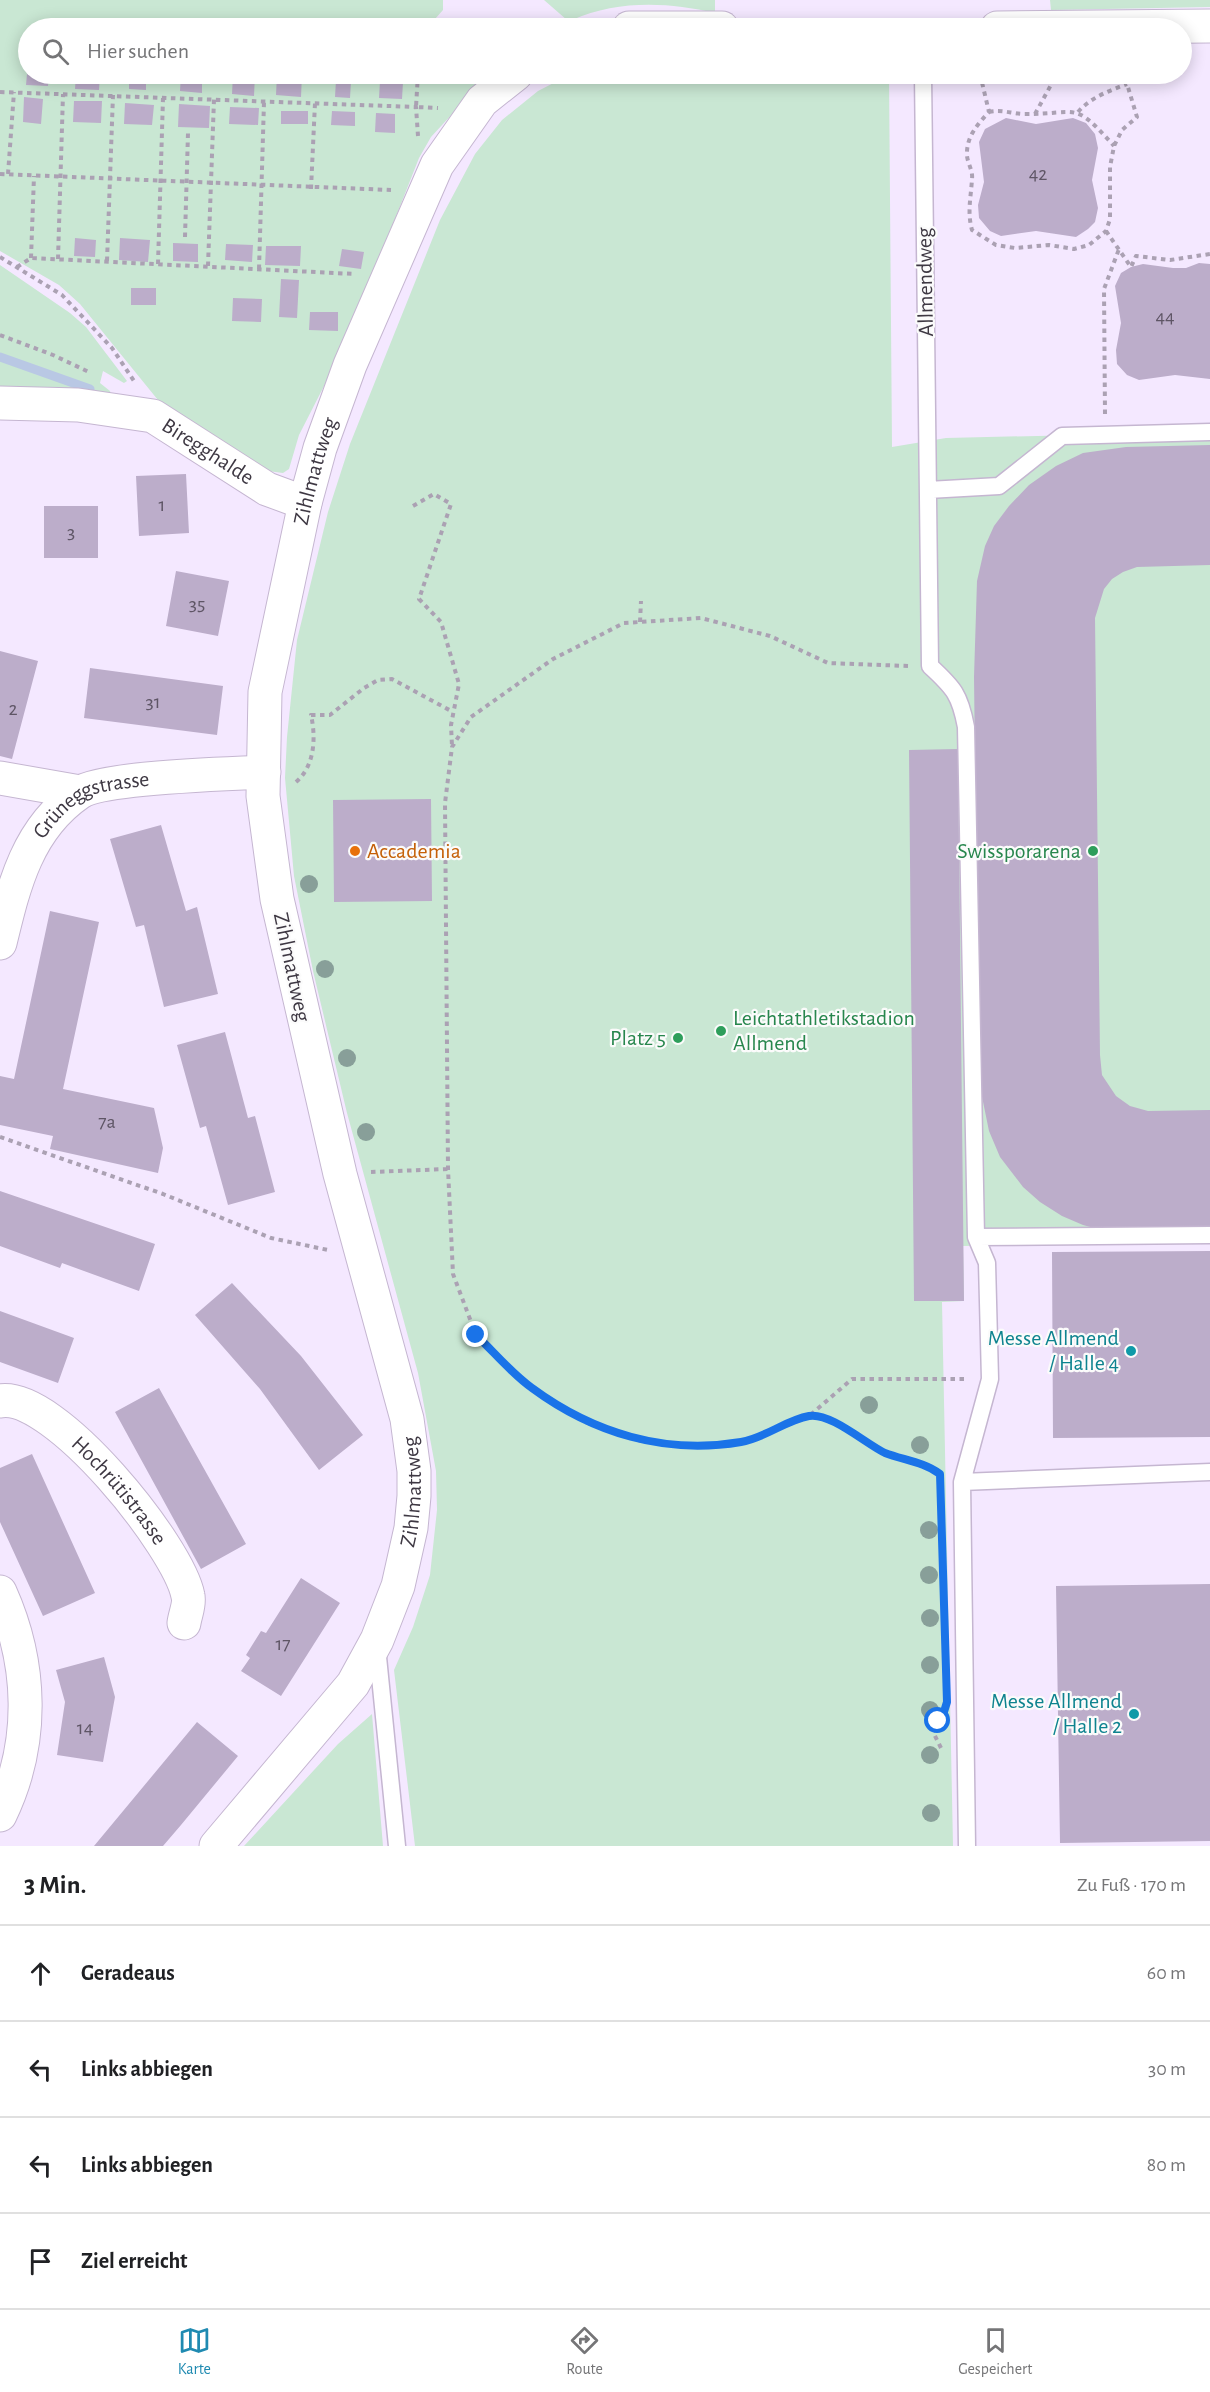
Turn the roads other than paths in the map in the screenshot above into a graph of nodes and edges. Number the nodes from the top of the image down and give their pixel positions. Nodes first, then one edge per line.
1 (1192, 26) edge
2 (1210, 26) edge
3 (503, 84) edge
4 (923, 84) edge
5 (0, 403) edge
6 (1210, 432) edge
7 (928, 490) junction
8 (305, 503) junction
9 (0, 778) edge
10 (263, 784) junction
11 (80, 792) junction
12 (0, 943) edge
13 (1210, 1235) edge
14 (976, 1237) junction
15 (0, 1401) edge
16 (1210, 1472) edge
17 (962, 1482) junction
18 (0, 1592) edge
19 (184, 1623) dead end
20 (377, 1640) junction
21 (0, 1815) edge
22 (216, 1846) edge
23 (397, 1846) edge
24 (967, 1846) edge

1 - 2 street
3 - 8 street, Zihlmattweg
4 - 7 lane, Allmendweg
5 - 8 street, Biregghalde
6 - 7 lane
7 - 14 lane, Allmendweg
8 - 10 street, Zihlmattweg
9 - 11 street
10 - 11 street, Grüneggstrasse
10 - 20 street, Zihlmattweg
11 - 12 street, Grüneggstrasse
13 - 14 lane
14 - 17 lane
15 - 19 street, Hochrütistrasse
16 - 17 lane
17 - 24 lane
18 - 21 street
20 - 22 street, Zihlmattweg
20 - 23 lane

